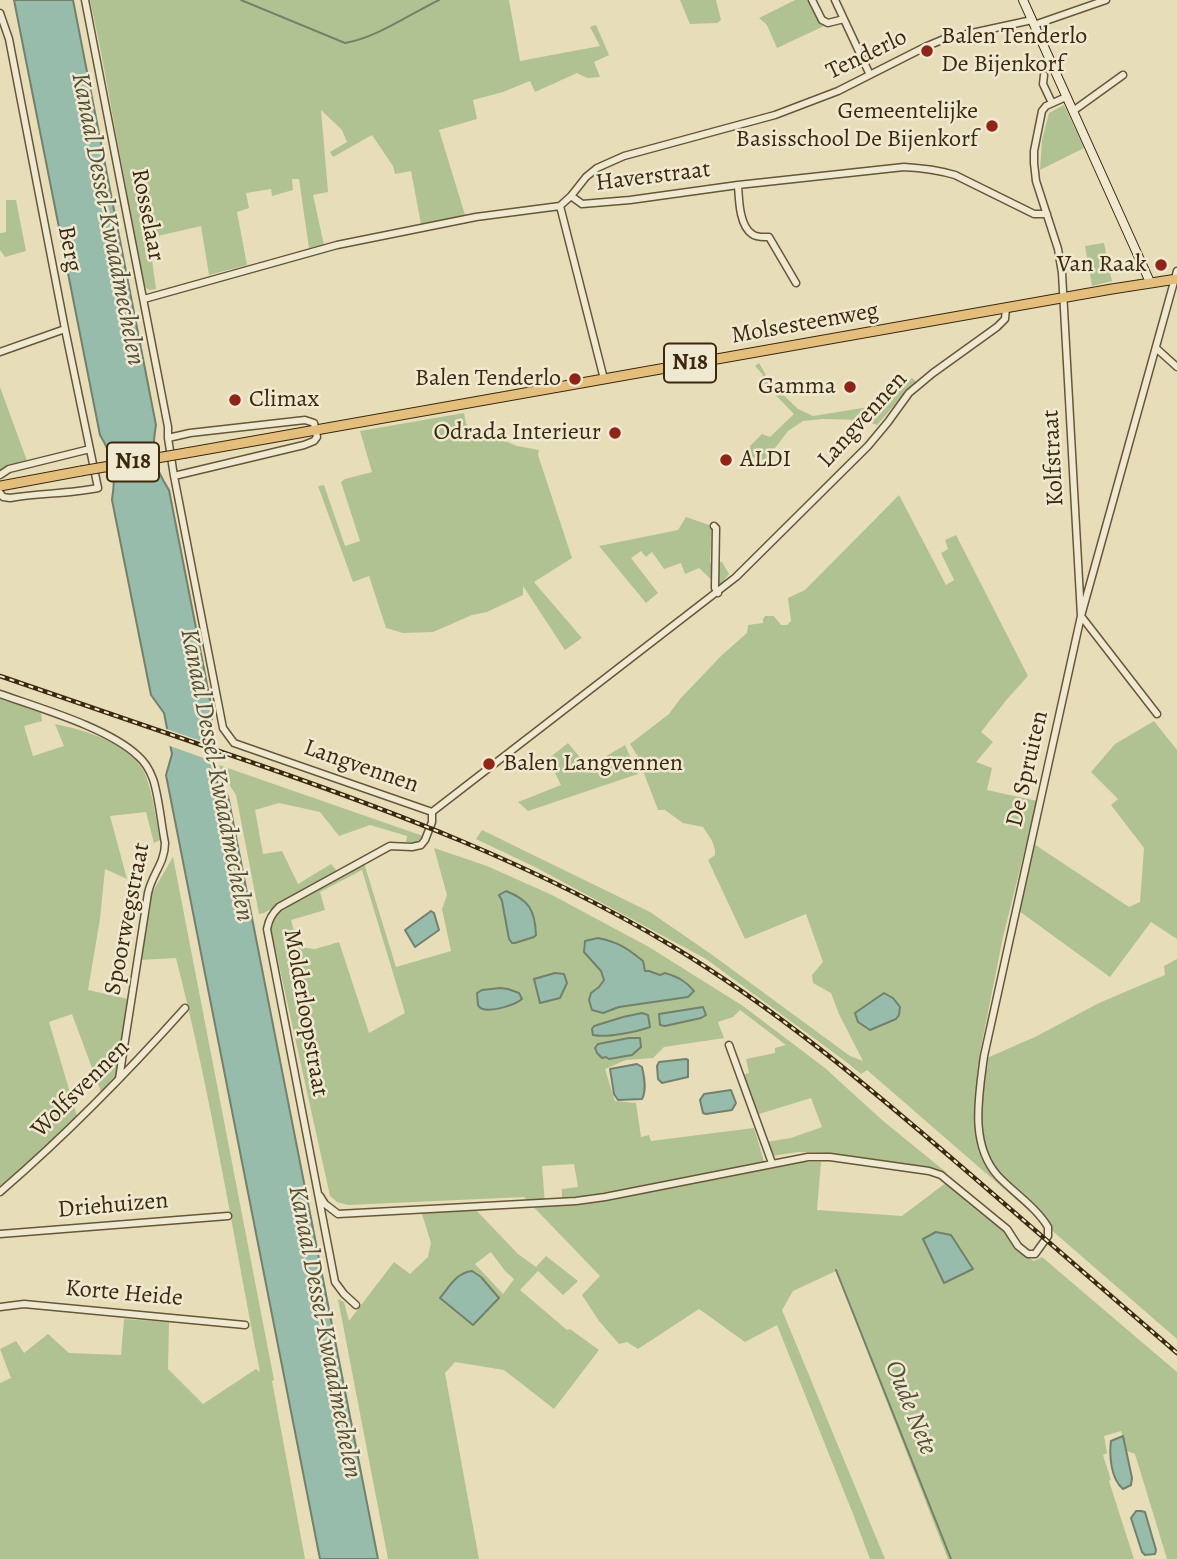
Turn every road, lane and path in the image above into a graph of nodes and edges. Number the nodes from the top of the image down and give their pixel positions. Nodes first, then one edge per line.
1 (85, 0) edge
2 (812, 0) edge
3 (835, 0) edge
4 (1023, 0) edge
5 (1106, 0) edge
6 (1, 17) edge
7 (844, 19) junction
8 (1033, 23) junction
9 (870, 75) junction
10 (1044, 75) dead end
11 (1123, 75) dead end
12 (1066, 97) junction
13 (1052, 103) junction
14 (1073, 111) junction
15 (738, 185) junction
16 (570, 196) junction
17 (560, 206) junction
18 (1047, 214) junction
19 (1176, 277) edge
20 (1150, 282) junction
21 (796, 283) dead end
22 (1064, 298) junction
23 (144, 299) junction
24 (1006, 308) junction
25 (65, 329) junction
26 (1156, 348) junction
27 (0, 352) edge
28 (1177, 367) edge
29 (604, 379) junction
30 (316, 430) junction
31 (168, 438) junction
32 (90, 449) junction
33 (0, 475) edge
34 (174, 476) junction
35 (0, 486) edge
36 (0, 493) edge
37 (714, 526) dead end
38 (718, 593) junction
39 (1081, 616) junction
40 (0, 694) edge
41 (1157, 714) dead end
42 (432, 812) junction
43 (185, 1008) dead end
44 (729, 1045) dead end
45 (119, 1079) junction
46 (772, 1163) junction
47 (0, 1192) edge
48 (320, 1196) junction
49 (338, 1214) junction
50 (228, 1216) dead end
51 (325, 1224) junction
52 (0, 1234) edge
53 (356, 1305) dead end
54 (0, 1307) edge
55 (245, 1325) dead end

1 - 23 street, Rosselaar
2 - 7 street
3 - 7 street
4 - 8 street
5 - 8 street, Tenderlo
6 - 25 street, Berg
7 - 9 street
8 - 9 street, Tenderlo
8 - 12 street
9 - 16 street, Tenderlo
10 - 13 street
11 - 14 street
12 - 13 street
12 - 14 street
13 - 18 street, Kolfstraat
14 - 20 street
15 - 16 street, Haverstraat
15 - 18 street, Haverstraat
15 - 21 street
16 - 17 street, Haverstraat
17 - 23 street
17 - 29 street
18 - 22 street, Kolfstraat
19 - 20 main road, Molsesteenweg / N18
19 - 26 street, De Spruiten
20 - 22 main road, Molsesteenweg / N18
22 - 24 main road, Molsesteenweg / N18
22 - 39 street, Kolfstraat
23 - 31 street, Rosselaar
24 - 29 main road, Molsesteenweg / N18
24 - 38 street, Langvennen
25 - 27 street
25 - 32 street, Berg
26 - 28 street
26 - 39 street, De Spruiten
29 - 30 main road, Molsesteenweg / N18
30 - 31 street, Molsesteenweg
30 - 34 street, Molsesteenweg
30 - 35 main road, Molsesteenweg / N18, bridge
31 - 34 street, Langvennen
32 - 33 street
32 - 36 street, Berg
34 - 42 street, Langvennen
37 - 38 street
38 - 42 street, Langvennen
39 - 41 street
39 - 46 street, De Spruiten
40 - 45 street, Spoorwegstraat
42 - 48 street, Molderloopstraat
43 - 45 street, Wolfsvennen
44 - 46 street
45 - 47 street, Wolfsvennen
46 - 49 street
48 - 49 street
48 - 51 street, Molderloopstraat
49 - 51 street
50 - 52 street, Driehuizen
51 - 53 street, Molderloopstraat
54 - 55 street, Korte Heide

